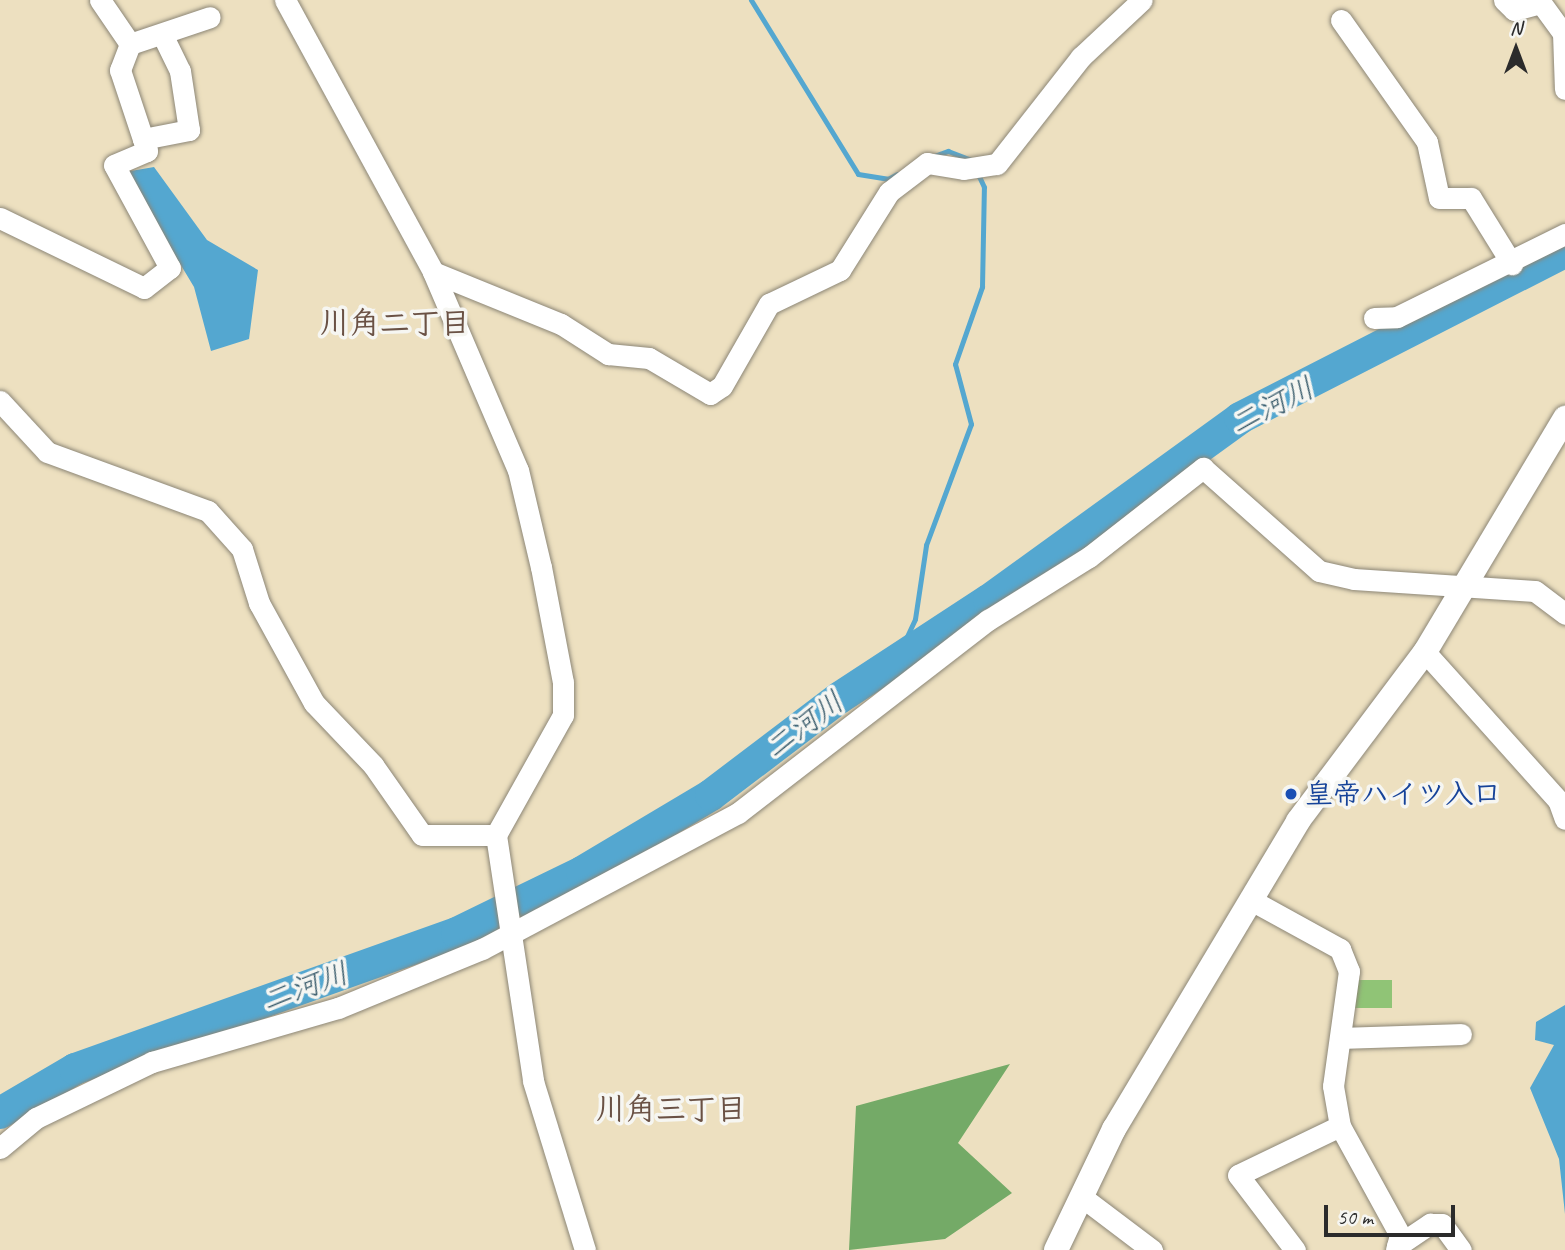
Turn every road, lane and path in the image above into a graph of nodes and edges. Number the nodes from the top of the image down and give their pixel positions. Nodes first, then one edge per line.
1 (100, 0) edge
2 (285, 0) edge
3 (1142, 0) edge
4 (1504, 0) edge
5 (210, 17) dead end
6 (1341, 20) dead end
7 (164, 38) junction
8 (130, 44) junction
9 (1565, 89) edge
10 (143, 139) junction
11 (0, 218) edge
12 (1565, 234) edge
13 (1512, 264) junction
14 (433, 272) junction
15 (1374, 318) dead end
16 (0, 401) edge
17 (1565, 418) edge
18 (1463, 587) junction
19 (1565, 614) edge
20 (1424, 652) junction
21 (1565, 819) edge
22 (496, 835) junction
23 (1251, 900) junction
24 (507, 932) junction
25 (1461, 1034) dead end
26 (1342, 1038) junction
27 (1340, 1126) junction
28 (0, 1149) edge
29 (1082, 1197) junction
30 (1397, 1248) edge
31 (585, 1250) edge
32 (1056, 1250) edge
33 (1152, 1250) edge
34 (1294, 1250) edge
35 (1461, 1250) edge

1 - 8 street
2 - 14 street
3 - 14 street
4 - 9 street
5 - 7 street
6 - 13 street
7 - 8 street
7 - 10 street
8 - 10 street
10 - 11 street
12 - 13 street
13 - 15 street
14 - 22 street
16 - 22 street
17 - 18 street
18 - 19 street
18 - 20 street
18 - 24 street
20 - 21 street
20 - 23 street
22 - 24 street
23 - 26 street
23 - 29 street
24 - 28 street
24 - 31 street
25 - 26 street
26 - 27 street
27 - 30 street
27 - 34 street
29 - 32 street
29 - 33 street
30 - 35 street

